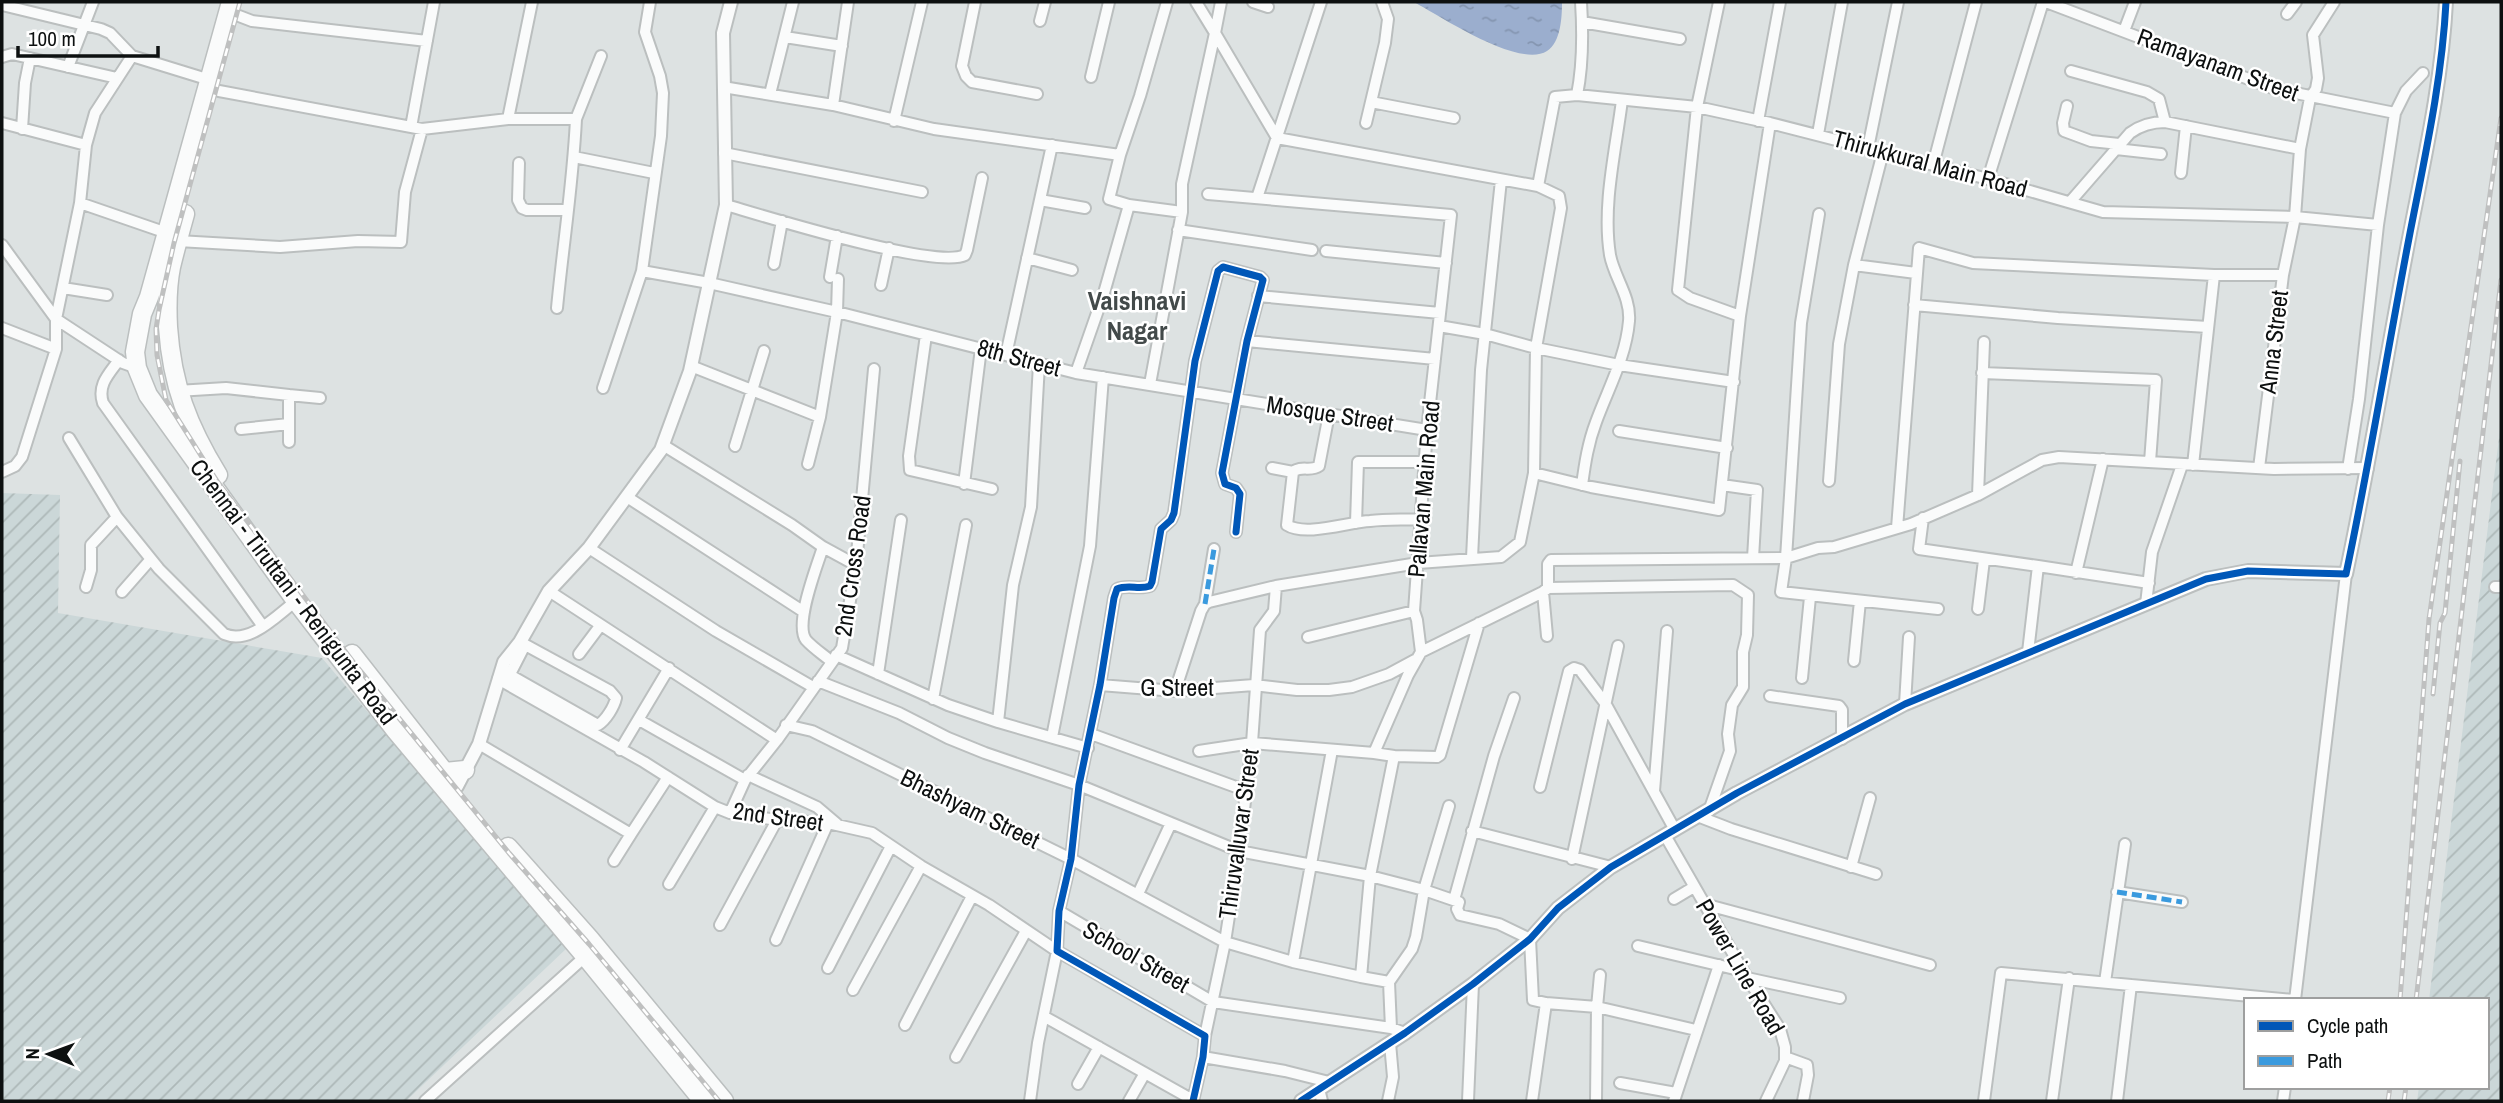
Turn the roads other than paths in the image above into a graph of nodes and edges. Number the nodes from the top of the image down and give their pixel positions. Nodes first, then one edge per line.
1 (93, 2) edge
2 (434, 2) edge
3 (532, 2) edge
4 (650, 2) edge
5 (731, 2) edge
6 (793, 2) edge
7 (848, 2) edge
8 (922, 2) edge
9 (975, 2) edge
10 (1045, 2) edge
11 (1109, 2) edge
12 (1167, 2) edge
13 (1196, 2) edge
14 (1221, 2) edge
15 (1253, 2) edge
16 (1321, 2) edge
17 (1382, 2) edge
18 (1581, 2) edge
19 (1719, 2) edge
20 (1780, 2) edge
21 (1842, 2) edge
22 (1898, 2) edge
23 (1976, 2) edge
24 (2134, 2) edge
25 (2297, 2) edge
26 (2334, 2) edge
27 (2446, 2) edge
28 (2051, 3) edge
29 (2, 5) edge
30 (238, 7) edge
31 (1268, 7) dead end
32 (2287, 14) dead end
33 (1040, 21) dead end
34 (1582, 23) junction
35 (83, 25) junction
36 (2124, 31) junction
37 (1215, 33) junction
38 (785, 37) junction
39 (1680, 39) dead end
40 (427, 41) junction
41 (842, 46) junction
42 (132, 55) junction
43 (601, 56) dead end
44 (2, 57) edge
45 (30, 58) junction
46 (68, 67) junction
47 (2071, 71) dead end
48 (2423, 73) dead end
49 (1091, 77) dead end
50 (117, 78) junction
51 (215, 85) junction
52 (723, 87) junction
53 (770, 94) junction
54 (1037, 94) dead end
55 (1577, 95) junction
56 (2310, 97) junction
57 (1622, 100) junction
58 (1371, 102) junction
59 (833, 105) junction
60 (2067, 106) dead end
61 (1697, 107) junction
62 (2395, 113) junction
63 (1454, 118) dead end
64 (508, 119) junction
65 (576, 119) junction
66 (894, 121) junction
67 (1758, 121) junction
68 (2165, 122) junction
69 (2, 123) edge
70 (1366, 123) dead end
71 (1770, 123) junction
72 (2186, 126) junction
73 (416, 128) junction
74 (22, 129) junction
75 (1818, 134) junction
76 (1278, 138) junction
77 (86, 145) junction
78 (1052, 145) junction
79 (2118, 147) junction
80 (1868, 148) junction
81 (2300, 149) junction
82 (1884, 152) junction
83 (724, 153) junction
84 (2161, 154) dead end
85 (1120, 155) junction
86 (574, 157) junction
87 (519, 163) dead end
88 (1933, 165) junction
89 (654, 173) junction
90 (2181, 173) dead end
91 (982, 178) dead end
92 (1988, 179) junction
93 (1501, 180) junction
94 (1538, 186) junction
95 (922, 192) dead end
96 (1208, 194) dead end
97 (1257, 198) junction
98 (1040, 200) junction
99 (2070, 202) junction
100 (80, 203) junction
101 (726, 205) junction
102 (1129, 205) junction
103 (1085, 208) dead end
104 (566, 210) junction
105 (1182, 212) junction
106 (1819, 214) dead end
107 (2295, 217) junction
108 (782, 221) junction
109 (2378, 225) junction
110 (1178, 230) junction
111 (837, 236) junction
112 (173, 237) junction
113 (2, 245) edge
114 (889, 248) junction
115 (1312, 250) dead end
116 (1326, 251) dead end
117 (1027, 258) junction
118 (1446, 262) junction
119 (774, 264) dead end
120 (1854, 265) junction
121 (1072, 270) dead end
122 (642, 271) junction
123 (1916, 273) junction
124 (2214, 275) junction
125 (2283, 275) junction
126 (709, 283) junction
127 (881, 285) dead end
128 (62, 288) junction
129 (107, 295) dead end
130 (1258, 296) junction
131 (158, 298) junction
132 (1914, 305) junction
133 (556, 308) dead end
134 (837, 312) junction
135 (1440, 313) junction
136 (1740, 316) junction
137 (56, 319) junction
138 (1439, 326) junction
139 (2208, 327) junction
140 (2, 328) edge
141 (1485, 334) junction
142 (926, 335) junction
143 (1247, 341) junction
144 (1984, 342) dead end
145 (981, 348) junction
146 (1536, 348) junction
147 (56, 349) junction
148 (764, 351) dead end
149 (1006, 355) junction
150 (1435, 359) junction
151 (119, 360) junction
152 (1039, 364) junction
153 (1619, 365) junction
154 (691, 366) junction
155 (137, 368) junction
156 (874, 369) dead end
157 (1076, 373) junction
158 (1982, 373) junction
159 (1103, 377) junction
160 (1734, 382) junction
161 (1150, 384) junction
162 (603, 388) dead end
163 (753, 390) junction
164 (1190, 391) junction
165 (289, 395) junction
166 (179, 398) junction
167 (320, 398) dead end
168 (1237, 398) junction
169 (1329, 414) junction
170 (164, 415) junction
171 (820, 417) junction
172 (289, 424) junction
173 (242, 429) dead end
174 (1427, 430) junction
175 (1619, 431) dead end
176 (69, 438) dead end
177 (289, 442) dead end
178 (663, 444) junction
179 (735, 446) dead end
180 (1727, 448) junction
181 (2104, 458) junction
182 (1425, 462) junction
183 (2150, 462) junction
184 (808, 464) dead end
185 (2187, 465) junction
186 (1272, 468) dead end
187 (2259, 468) junction
188 (2368, 468) junction
189 (2348, 469) junction
190 (2, 472) edge
191 (1293, 472) junction
192 (1534, 473) junction
193 (1829, 481) dead end
194 (964, 484) junction
195 (1582, 485) junction
196 (1722, 485) junction
197 (992, 489) dead end
198 (1978, 495) junction
199 (627, 497) junction
200 (117, 517) junction
201 (1421, 519) junction
202 (1923, 519) junction
203 (901, 520) dead end
204 (1356, 523) junction
205 (966, 525) dead end
206 (1897, 528) junction
207 (1236, 532) dead end
208 (823, 547) junction
209 (589, 548) junction
210 (1214, 548) dead end
211 (1472, 558) junction
212 (1753, 558) junction
213 (1786, 558) junction
214 (151, 559) junction
215 (1984, 560) junction
216 (1418, 563) junction
217 (856, 565) junction
218 (2038, 566) junction
219 (2076, 573) junction
220 (2346, 574) junction
221 (2148, 583) junction
222 (1276, 586) junction
223 (86, 587) dead end
224 (1545, 590) junction
225 (549, 591) junction
226 (122, 592) dead end
227 (1810, 597) junction
228 (296, 601) junction
229 (1860, 601) junction
230 (1205, 604) junction
231 (2146, 604) junction
232 (1978, 608) dead end
233 (1937, 609) dead end
234 (1414, 611) junction
235 (804, 612) junction
236 (1479, 623) junction
237 (262, 625) junction
238 (600, 626) junction
239 (1667, 631) dead end
240 (1546, 636) dead end
241 (1308, 637) dead end
242 (1909, 637) dead end
243 (523, 643) junction
244 (1618, 646) dead end
245 (2028, 652) junction
246 (579, 654) dead end
247 (1418, 656) junction
248 (834, 659) junction
249 (1854, 661) dead end
250 (669, 668) junction
251 (878, 674) junction
252 (1802, 678) dead end
253 (504, 679) junction
254 (816, 684) junction
255 (1100, 685) junction
256 (1254, 685) junction
257 (1175, 691) junction
258 (1770, 696) dead end
259 (1514, 698) dead end
260 (933, 699) junction
261 (1605, 703) junction
262 (1905, 704) junction
263 (639, 720) junction
264 (998, 722) junction
265 (786, 725) junction
266 (1091, 734) junction
267 (1052, 737) junction
268 (1842, 739) junction
269 (776, 740) junction
270 (1252, 743) junction
271 (479, 744) junction
272 (1088, 748) junction
273 (620, 750) junction
274 (1332, 750) junction
275 (1199, 751) dead end
276 (1374, 752) junction
277 (1394, 756) junction
278 (746, 777) junction
279 (668, 778) junction
280 (454, 780) junction
281 (1079, 785) junction
282 (1540, 787) dead end
283 (1247, 791) junction
284 (1654, 791) junction
285 (1870, 798) dead end
286 (1449, 806) dead end
287 (715, 807) junction
288 (730, 813) junction
289 (1704, 814) junction
290 (777, 820) junction
291 (1171, 823) junction
292 (833, 824) junction
293 (1472, 831) junction
294 (1670, 833) junction
295 (631, 834) junction
296 (2125, 844) dead end
297 (891, 846) junction
298 (1239, 851) junction
299 (1070, 859) junction
300 (1572, 859) junction
301 (614, 861) dead end
302 (1311, 864) junction
303 (921, 866) junction
304 (1612, 867) junction
305 (1851, 867) junction
306 (1876, 874) dead end
307 (1370, 876) junction
308 (669, 884) dead end
309 (1694, 887) junction
310 (1424, 890) junction
311 (2117, 892) junction
312 (1138, 894) junction
313 (972, 896) junction
314 (1674, 899) dead end
315 (1454, 900) junction
316 (2182, 902) dead end
317 (1704, 904) junction
318 (1059, 911) junction
319 (720, 925) dead end
320 (1026, 931) junction
321 (1530, 939) junction
322 (776, 940) dead end
323 (1225, 942) junction
324 (1639, 946) dead end
325 (591, 951) junction
326 (1057, 951) junction
327 (1293, 962) junction
328 (1719, 965) junction
329 (1930, 965) dead end
330 (828, 968) dead end
331 (1600, 975) dead end
332 (1745, 975) junction
333 (1361, 977) junction
334 (2069, 978) junction
335 (1389, 982) junction
336 (2105, 982) junction
337 (1473, 984) junction
338 (2132, 985) junction
339 (853, 990) dead end
340 (1840, 998) dead end
341 (2273, 998) edge
342 (2295, 998) edge
343 (1213, 1002) junction
344 (1546, 1003) junction
345 (1597, 1007) junction
346 (1045, 1017) junction
347 (905, 1025) dead end
348 (1391, 1028) junction
349 (1696, 1030) junction
350 (1405, 1033) junction
351 (1205, 1035) junction
352 (1390, 1043) junction
353 (1099, 1047) junction
354 (956, 1057) dead end
355 (1203, 1057) junction
356 (1785, 1057) junction
357 (1145, 1073) junction
358 (1620, 1083) dead end
359 (1078, 1084) dead end
360 (1323, 1091) edge
361 (1675, 1097) edge
362 (425, 1101) edge
363 (703, 1101) edge
364 (724, 1101) edge
365 (1030, 1101) edge
366 (1129, 1101) edge
367 (1193, 1101) edge
368 (1301, 1101) edge
369 (1388, 1101) edge
370 (1468, 1101) edge
371 (1532, 1101) edge
372 (1596, 1101) edge
373 (1766, 1101) edge
374 (1803, 1101) edge
375 (1984, 1101) edge
376 (2052, 1101) edge
377 (2117, 1101) edge

1 - 35 street
2 - 40 street
3 - 64 street
4 - 89 street
5 - 52 street
6 - 38 street
7 - 41 street
8 - 66 street
9 - 54 street
10 - 33 street
11 - 49 street
12 - 85 street
13 - 37 street
14 - 37 street
15 - 31 street
16 - 76 street
17 - 58 street
18 - 34 street
19 - 61 street
20 - 67 street
21 - 75 street
22 - 80 street
23 - 88 street
24 - 36 street
25 - 32 street
26 - 56 street, Anna Street
27 - 188 street
28 - 36 street, Ramayanam Street
28 - 92 street
29 - 35 street
30 - 40 street
30 - 51 highway, Chennai - Tiruttani - Renigunta Road
34 - 39 street
34 - 55 street
35 - 42 street
35 - 46 street
36 - 56 street, Ramayanam Street
37 - 76 street
37 - 105 street
38 - 41 street
38 - 53 street
40 - 73 street
41 - 59 street
42 - 50 street
42 - 51 street
43 - 65 street
44 - 45 street
45 - 46 street
45 - 74 street
46 - 50 street
47 - 68 street
48 - 62 street
50 - 77 street
51 - 73 street
51 - 112 highway, Chennai - Tiruttani - Renigunta Road
52 - 53 street
52 - 83 street
53 - 59 street
55 - 57 street, Thirukkural Main Road
55 - 94 street
56 - 62 street, Ramayanam Street
56 - 81 street, Anna Street
57 - 61 street, Thirukkural Main Road
57 - 153 street
58 - 63 street
58 - 70 street
59 - 66 street
60 - 79 street
61 - 67 street, Thirukkural Main Road
61 - 136 street
62 - 109 street
64 - 65 street
64 - 73 street
65 - 86 street
66 - 78 street
67 - 71 street, Thirukkural Main Road
68 - 72 street
68 - 79 street
69 - 74 street
71 - 75 street, Thirukkural Main Road
71 - 136 street
72 - 81 street
72 - 90 street
73 - 112 street
74 - 77 street
75 - 80 street, Thirukkural Main Road
76 - 93 street
76 - 97 street
77 - 100 street
78 - 85 street
78 - 98 street
79 - 84 street
79 - 99 street
80 - 82 street, Thirukkural Main Road
81 - 107 street, Anna Street
82 - 88 street, Thirukkural Main Road
82 - 120 street
83 - 95 street
83 - 101 street
85 - 102 street
86 - 89 street
86 - 104 street
87 - 104 street
88 - 92 street, Thirukkural Main Road
89 - 122 street
91 - 114 street
92 - 99 street, Thirukkural Main Road
93 - 94 street
93 - 141 street
94 - 146 street
96 - 97 street
97 - 118 street, Pallavan Main Road
98 - 103 street
98 - 117 street
99 - 107 street, Thirukkural Main Road
100 - 112 street
100 - 128 street
101 - 108 street
101 - 126 street
102 - 105 street
102 - 157 street
104 - 133 street
105 - 110 street
106 - 213 street
107 - 109 street, Thirukkural Main Road
107 - 125 street, Anna Street
108 - 111 street
108 - 119 street
109 - 189 street
110 - 115 street
110 - 161 street
111 - 114 street
111 - 134 street
112 - 131 highway, Chennai - Tiruttani - Renigunta Road
113 - 137 street
114 - 127 street
116 - 118 street
117 - 121 street
117 - 149 street
118 - 135 street, Pallavan Main Road
120 - 123 street
120 - 193 street
122 - 126 street, 8th Street
122 - 162 street
123 - 124 street
123 - 132 street
124 - 125 street
124 - 139 street
125 - 187 street, Anna Street
126 - 134 street, 8th Street
126 - 154 street
128 - 129 street
128 - 137 street
130 - 135 street
130 - 143 street
130 - 164 street
131 - 155 highway, Chennai - Tiruttani - Renigunta Road
131 - 166 highway, Chennai - Tiruttani - Renigunta Road
132 - 139 street
132 - 206 street
134 - 142 street, 8th Street
134 - 171 street
135 - 138 street, Pallavan Main Road
136 - 160 street
137 - 147 street
137 - 151 street
138 - 141 street
138 - 150 street, Pallavan Main Road
139 - 185 street
140 - 147 street
141 - 146 street
141 - 211 street
142 - 145 street, 8th Street
142 - 194 street
143 - 150 street
143 - 168 street
144 - 158 street
145 - 149 street, 8th Street
145 - 194 street
146 - 153 street
146 - 192 street
147 - 190 street
148 - 163 street
149 - 152 street, 8th Street
150 - 174 street, Pallavan Main Road
151 - 155 street
151 - 237 street
152 - 157 street, 8th Street
152 - 264 street
153 - 160 street
153 - 195 street
154 - 163 street
154 - 178 street
155 - 170 highway, Chennai - Tiruttani - Renigunta Road
156 - 217 street, 2nd Cross Road
157 - 159 street, 8th Street
158 - 183 street
158 - 198 street
159 - 161 street, 8th Street
159 - 267 street
160 - 180 street
161 - 164 street, Mosque Street
163 - 171 street
163 - 179 street
164 - 168 street, Mosque Street
164 - 255 street
165 - 166 street
165 - 167 street
165 - 172 street
166 - 170 highway
166 - 280 highway, Chennai - Tiruttani - Renigunta Road
168 - 169 street, Mosque Street
168 - 207 street
169 - 174 street, Mosque Street
169 - 191 street
170 - 228 highway, Chennai - Tiruttani - Renigunta Road
171 - 184 street
172 - 173 street
172 - 177 street
174 - 182 street, Pallavan Main Road
175 - 180 street
176 - 200 street
178 - 199 street
178 - 208 street
180 - 196 street
181 - 183 street
181 - 198 street
181 - 219 street
182 - 201 street, Pallavan Main Road
182 - 204 street
183 - 185 street
185 - 187 street
185 - 221 street
186 - 191 street
187 - 189 street
188 - 189 street
188 - 220 street
191 - 204 street
192 - 195 street
192 - 211 street
194 - 197 street
195 - 196 street
196 - 212 street
198 - 202 street
199 - 209 street
199 - 235 street
200 - 214 street
200 - 223 street
201 - 204 street
201 - 216 street, Pallavan Main Road
202 - 206 street
202 - 215 street
203 - 251 street
205 - 260 street
206 - 213 street
208 - 217 street
208 - 235 street
209 - 225 street
209 - 254 street
210 - 230 street
211 - 216 street
212 - 213 street
212 - 224 street
213 - 227 street
214 - 226 street
214 - 237 street
215 - 218 street
215 - 232 street
216 - 222 street
216 - 234 street, Pallavan Main Road
217 - 248 street, 2nd Cross Road
218 - 219 street
218 - 245 street
219 - 221 street
220 - 231 street
220 - 342 street
221 - 231 street
222 - 230 street
222 - 256 street, Thiruvalluvar Street
224 - 236 street, G Street
224 - 240 street
224 - 289 street
225 - 238 street
225 - 243 street
227 - 229 street
227 - 252 street
228 - 237 street
228 - 280 highway, Chennai - Tiruttani - Renigunta Road
229 - 233 street
229 - 249 street
230 - 257 street
231 - 245 street
234 - 241 street
234 - 247 street, Pallavan Main Road
235 - 248 street
236 - 247 street, G Street
236 - 277 street
238 - 246 street
238 - 250 street
239 - 284 street
242 - 262 street
243 - 253 street
243 - 253 street
244 - 261 street
245 - 262 street
247 - 256 street, G Street
247 - 276 street
248 - 251 street
248 - 254 street, 2nd Cross Road
250 - 263 street
250 - 269 street
251 - 260 street
253 - 271 street
253 - 273 street, 2nd Street
254 - 265 street, 2nd Cross Road
254 - 281 street
255 - 257 street, G Street
255 - 266 street
256 - 257 street, G Street
256 - 270 street, Thiruvalluvar Street
258 - 268 street
259 - 293 street
260 - 264 street
261 - 282 street, Power Line Road
261 - 284 street, Power Line Road
261 - 300 street
262 - 268 street
263 - 273 street
263 - 278 street
264 - 267 street
265 - 269 street, 2nd Cross Road
265 - 299 street, Bhashyam Street
266 - 272 street
266 - 283 street
267 - 272 street
268 - 289 street
269 - 278 street, 2nd Cross Road
270 - 274 street
270 - 275 street
270 - 283 street, Thiruvalluvar Street
271 - 280 street
271 - 295 street
272 - 281 street
273 - 279 street, 2nd Street
274 - 276 street
274 - 302 street
276 - 277 street
277 - 307 street
278 - 288 street, 2nd Cross Road
278 - 292 street
279 - 287 street, 2nd Street
279 - 295 street
280 - 325 highway, Chennai - Tiruttani - Renigunta Road
281 - 291 street
281 - 299 street
283 - 298 street, Thiruvalluvar Street
284 - 294 street, Power Line Road
285 - 305 street
286 - 310 street
287 - 288 street, 2nd Street
287 - 308 street
288 - 290 street, 2nd Street
289 - 294 street
289 - 305 street
290 - 292 street, 2nd Street
290 - 319 street
291 - 298 street
291 - 312 street
292 - 297 street, 2nd Street
292 - 322 street
293 - 300 street
293 - 315 street
294 - 304 street
294 - 309 street, Power Line Road
295 - 301 street
296 - 311 street
297 - 303 street, 2nd Street
297 - 330 street
298 - 302 street
298 - 323 street, Thiruvalluvar Street
299 - 312 street, Bhashyam Street
299 - 318 street
300 - 304 street
302 - 307 street
302 - 327 street
303 - 313 street, 2nd Street
303 - 339 street
304 - 321 street
305 - 306 street
307 - 310 street
307 - 333 street
309 - 314 street
309 - 317 street, Power Line Road
310 - 315 street
310 - 335 street
311 - 316 street
311 - 336 street
312 - 323 street, Bhashyam Street
313 - 320 street, 2nd Street
313 - 347 street
315 - 321 street
317 - 329 street
317 - 332 street, Power Line Road
318 - 326 street
318 - 343 street, School Street
320 - 326 street, 2nd Street
320 - 354 street
321 - 337 street
321 - 344 street
323 - 327 street, Bhashyam Street
323 - 343 street, Thiruvalluvar Street
324 - 328 street
325 - 362 street
325 - 363 highway, Chennai - Tiruttani - Renigunta Road
325 - 364 highway, Chennai - Tiruttani - Renigunta Road
326 - 346 street
326 - 351 street, 2nd Street
327 - 333 street, Bhashyam Street
328 - 332 street
328 - 349 street
331 - 345 street
332 - 340 street
332 - 356 street, Power Line Road
333 - 335 street, Bhashyam Street
334 - 336 street
334 - 375 street
334 - 376 street
335 - 348 street
336 - 338 street
337 - 350 street
337 - 370 street
338 - 341 street
338 - 377 street
343 - 348 street
343 - 351 street, Thiruvalluvar Street
344 - 345 street
344 - 371 street
345 - 349 street
345 - 372 street
346 - 353 street
346 - 365 street
348 - 350 street
349 - 361 street
350 - 352 street
351 - 355 street, Thiruvalluvar Street
352 - 360 street
352 - 369 street
353 - 357 street
353 - 359 street
355 - 360 street
355 - 367 street, Thiruvalluvar Street
356 - 373 street, Power Line Road
356 - 374 street
357 - 366 street
357 - 367 street
358 - 361 street
360 - 368 street

